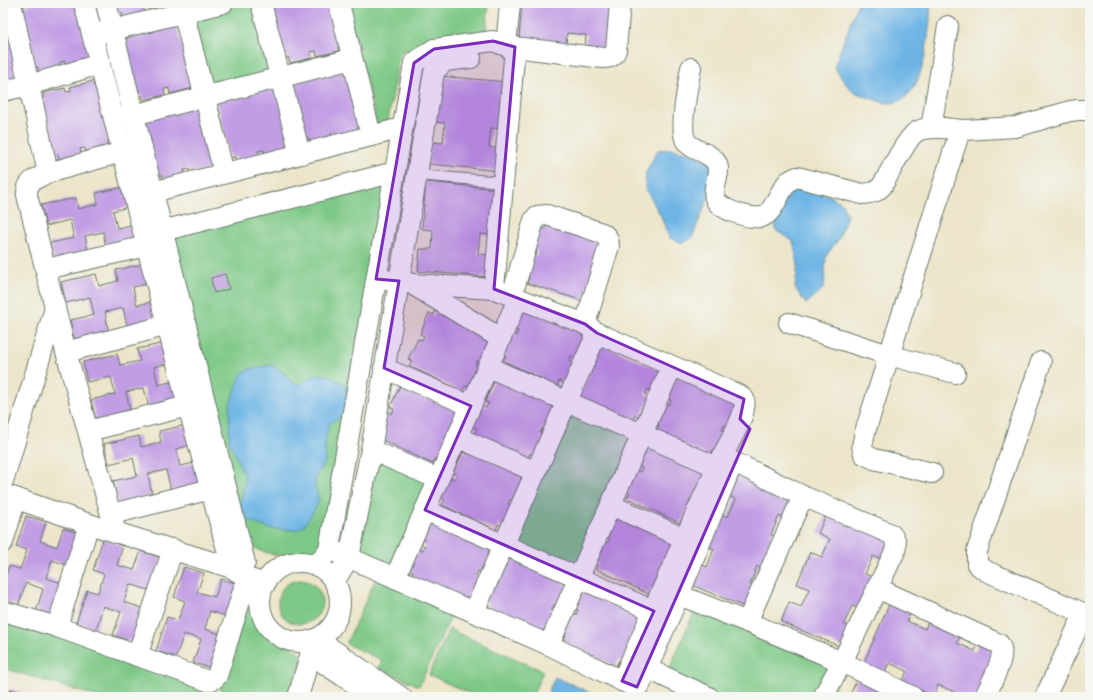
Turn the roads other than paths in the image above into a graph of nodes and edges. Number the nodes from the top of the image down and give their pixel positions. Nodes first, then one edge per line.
1 (11, 3) edge
2 (84, 3) edge
3 (106, 3) edge
4 (223, 3) edge
5 (261, 3) edge
6 (339, 3) edge
7 (497, 3) edge
8 (510, 3) edge
9 (620, 3) edge
10 (182, 8) edge
11 (948, 26) dead end
12 (113, 31) junction
13 (92, 35) junction
14 (505, 45) junction
15 (352, 59) junction
16 (100, 64) junction
17 (690, 68) dead end
18 (280, 78) junction
19 (29, 85) junction
20 (3, 91) edge
21 (205, 97) junction
22 (1090, 110) edge
23 (134, 114) junction
24 (114, 120) junction
25 (402, 128) junction
26 (931, 128) junction
27 (964, 130) junction
28 (371, 136) junction
29 (122, 152) junction
30 (300, 154) junction
31 (395, 172) junction
32 (48, 173) junction
33 (224, 173) junction
34 (416, 175) junction
35 (503, 182) junction
36 (153, 191) junction
37 (134, 197) junction
38 (151, 237) junction
39 (46, 269) junction
40 (376, 279) junction
41 (406, 283) junction
42 (508, 294) junction
43 (55, 308) junction
44 (789, 324) dead end
45 (168, 325) junction
46 (591, 329) junction
47 (500, 338) junction
48 (66, 352) junction
49 (889, 355) junction
50 (1041, 362) dead end
51 (672, 366) junction
52 (488, 367) junction
53 (384, 368) junction
54 (955, 373) dead end
55 (567, 401) junction
56 (188, 406) junction
57 (471, 406) junction
58 (88, 431) junction
59 (642, 434) junction
60 (457, 437) junction
61 (371, 450) junction
62 (725, 464) junction
63 (536, 472) junction
64 (932, 473) dead end
65 (438, 479) junction
66 (3, 481) edge
67 (211, 489) junction
68 (9, 496) edge
69 (803, 496) junction
70 (611, 505) junction
71 (425, 510) junction
72 (114, 523) junction
73 (89, 524) junction
74 (685, 539) junction
75 (3, 542) edge
76 (504, 544) junction
77 (172, 549) junction
78 (329, 549) junction
79 (348, 557) junction
80 (317, 566) junction
81 (253, 573) junction
82 (579, 577) junction
83 (395, 578) junction
84 (335, 581) junction
85 (877, 588) junction
86 (679, 595) junction
87 (654, 611) junction
88 (3, 612) edge
89 (474, 612) junction
90 (1087, 615) edge
91 (747, 622) junction
92 (57, 627) junction
93 (313, 643) junction
94 (549, 645) junction
95 (137, 656) junction
96 (842, 662) junction
97 (648, 669) junction
98 (622, 681) junction
99 (701, 695) edge
100 (298, 697) edge
101 (374, 697) edge
102 (401, 697) edge
103 (823, 697) edge
104 (913, 697) edge
105 (985, 697) edge
106 (1045, 697) edge

1 - 19 street
2 - 13 street
3 - 12 street
4 - 10 street
5 - 18 street
6 - 15 street
7 - 14 street
8 - 14 street
9 - 14 street
10 - 12 street
10 - 21 street
11 - 26 street
12 - 13 street
12 - 23 street
13 - 16 street
14 - 25 street
14 - 34 street
14 - 35 street
15 - 18 street
15 - 28 street
16 - 19 street
16 - 24 street
17 - 26 street
18 - 21 street
18 - 30 street
19 - 20 street
19 - 32 street
21 - 23 street
21 - 33 street
22 - 27 street
23 - 24 street
23 - 36 street
24 - 29 street
25 - 28 street
25 - 31 street
26 - 27 street
27 - 49 street
28 - 30 street
29 - 32 street
29 - 37 street
30 - 33 street
31 - 38 street
31 - 40 street
32 - 39 street
33 - 36 street
34 - 35 lane
34 - 41 street
35 - 42 street
36 - 37 street
36 - 38 street
37 - 38 street
38 - 39 street
38 - 45 street
38 - 81 street
39 - 43 street
40 - 41 street
40 - 78 street
41 - 42 street
41 - 47 street
41 - 53 street
42 - 46 street
42 - 46 street
42 - 47 street
43 - 48 street
43 - 66 street
44 - 49 street
45 - 48 street
45 - 56 street
46 - 51 street
46 - 55 street
47 - 52 street
48 - 58 street
49 - 54 street
49 - 64 street
50 - 90 street
51 - 59 street
51 - 62 street
52 - 55 street
52 - 57 street
53 - 57 street
53 - 61 street
55 - 59 street
55 - 63 street
56 - 58 street
56 - 67 street
57 - 60 street
58 - 72 street
59 - 62 street
59 - 70 street
60 - 63 street
60 - 65 street
61 - 65 street
61 - 79 street
62 - 69 street
62 - 74 street
62 - 86 street
63 - 76 street
65 - 71 street
67 - 72 street
67 - 81 street
68 - 73 street
68 - 75 street
69 - 85 street
69 - 91 street
70 - 74 street
70 - 82 street
71 - 76 street
71 - 83 street
72 - 73 street
72 - 77 street
73 - 92 street
74 - 87 street
76 - 82 street
76 - 89 street
77 - 81 street
77 - 95 street
78 - 79 street
78 - 80 street
79 - 83 street
79 - 84 street
80 - 81 street
80 - 84 street
81 - 93 street
81 - 95 street
82 - 87 street
82 - 94 street
83 - 89 street
84 - 93 street
85 - 96 street
85 - 105 street
86 - 91 street
86 - 97 street
87 - 98 street
88 - 92 street
89 - 94 street
90 - 106 street
91 - 96 street
92 - 95 street
93 - 100 street
93 - 101 street
93 - 102 street
94 - 98 street
96 - 103 street
96 - 104 street
97 - 98 street
97 - 99 street

